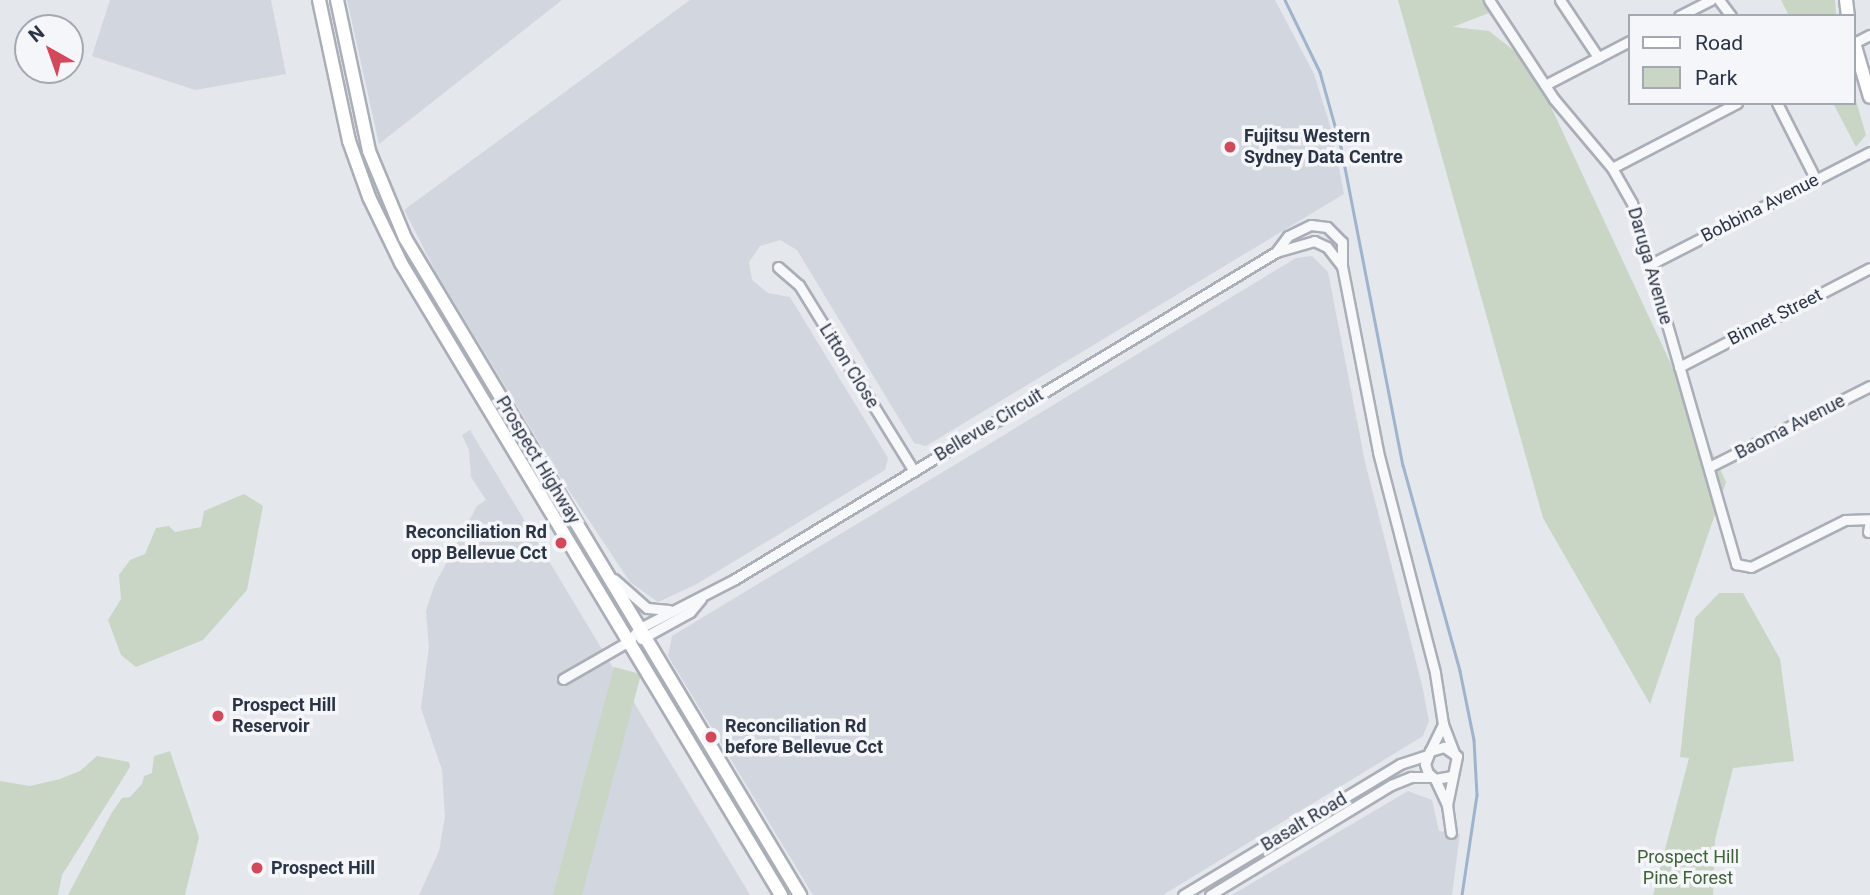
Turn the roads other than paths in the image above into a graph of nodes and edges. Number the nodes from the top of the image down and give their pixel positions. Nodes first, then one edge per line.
1 (319, 0) edge
2 (337, 0) edge
3 (1489, 0) edge
4 (1560, 0) edge
5 (1711, 0) edge
6 (1683, 14) edge
7 (1629, 42) edge
8 (1856, 50) edge
9 (1598, 57) junction
10 (1545, 85) junction
11 (1870, 97) edge
12 (1733, 105) edge
13 (1778, 105) edge
14 (1870, 152) edge
15 (1612, 169) junction
16 (1816, 180) junction
17 (1276, 252) junction
18 (1651, 264) junction
19 (1342, 266) junction
20 (778, 267) dead end
21 (1870, 268) edge
22 (1679, 367) junction
23 (1870, 386) edge
24 (1709, 467) junction
25 (914, 471) junction
26 (1870, 520) edge
27 (1868, 532) dead end
28 (605, 571) junction
29 (702, 598) junction
30 (674, 609) junction
31 (643, 633) junction
32 (629, 641) junction
33 (563, 679) dead end
34 (1443, 724) junction
35 (1454, 752) junction
36 (1429, 753) junction
37 (1452, 776) junction
38 (1434, 778) junction
39 (1447, 806) junction
40 (1451, 833) dead end
41 (781, 895) edge
42 (800, 895) edge
43 (1183, 895) edge
44 (1210, 895) edge

1 - 32 main road, Prospect Highway
2 - 28 main road, Prospect Highway
3 - 10 street, Daruga Avenue
4 - 9 street
5 - 6 street
7 - 9 street
8 - 11 main road
9 - 10 street
10 - 15 street, Daruga Avenue
12 - 15 street
13 - 16 street
14 - 16 street, Bobbina Avenue
15 - 18 street, Daruga Avenue
16 - 18 street, Bobbina Avenue
17 - 19 street, Bellevue Circuit
17 - 19 street, Bellevue Circuit
17 - 25 street, Bellevue Circuit
18 - 22 street, Daruga Avenue
19 - 34 street, Bellevue Circuit
20 - 25 street, Litton Close
21 - 22 street, Binnet Street
22 - 24 street, Daruga Avenue
23 - 24 street, Baoma Avenue
24 - 26 street, Daruga Avenue
25 - 29 street, Bellevue Circuit
26 - 27 street
28 - 30 street
28 - 31 main road, Prospect Highway
29 - 30 street, Bellevue Circuit
29 - 31 street, Bellevue Circuit
30 - 31 street, Bellevue Circuit
31 - 32 street, Bellevue Circuit
31 - 42 main road, Prospect Highway
32 - 33 street, Bellevue Circuit
32 - 41 main road, Prospect Highway
34 - 35 street, Bellevue Circuit
34 - 36 street
35 - 36 street
35 - 37 street
36 - 38 street
36 - 43 street, Basalt Road
37 - 38 street
37 - 39 street
38 - 39 street
38 - 44 street, Basalt Road
39 - 40 street

